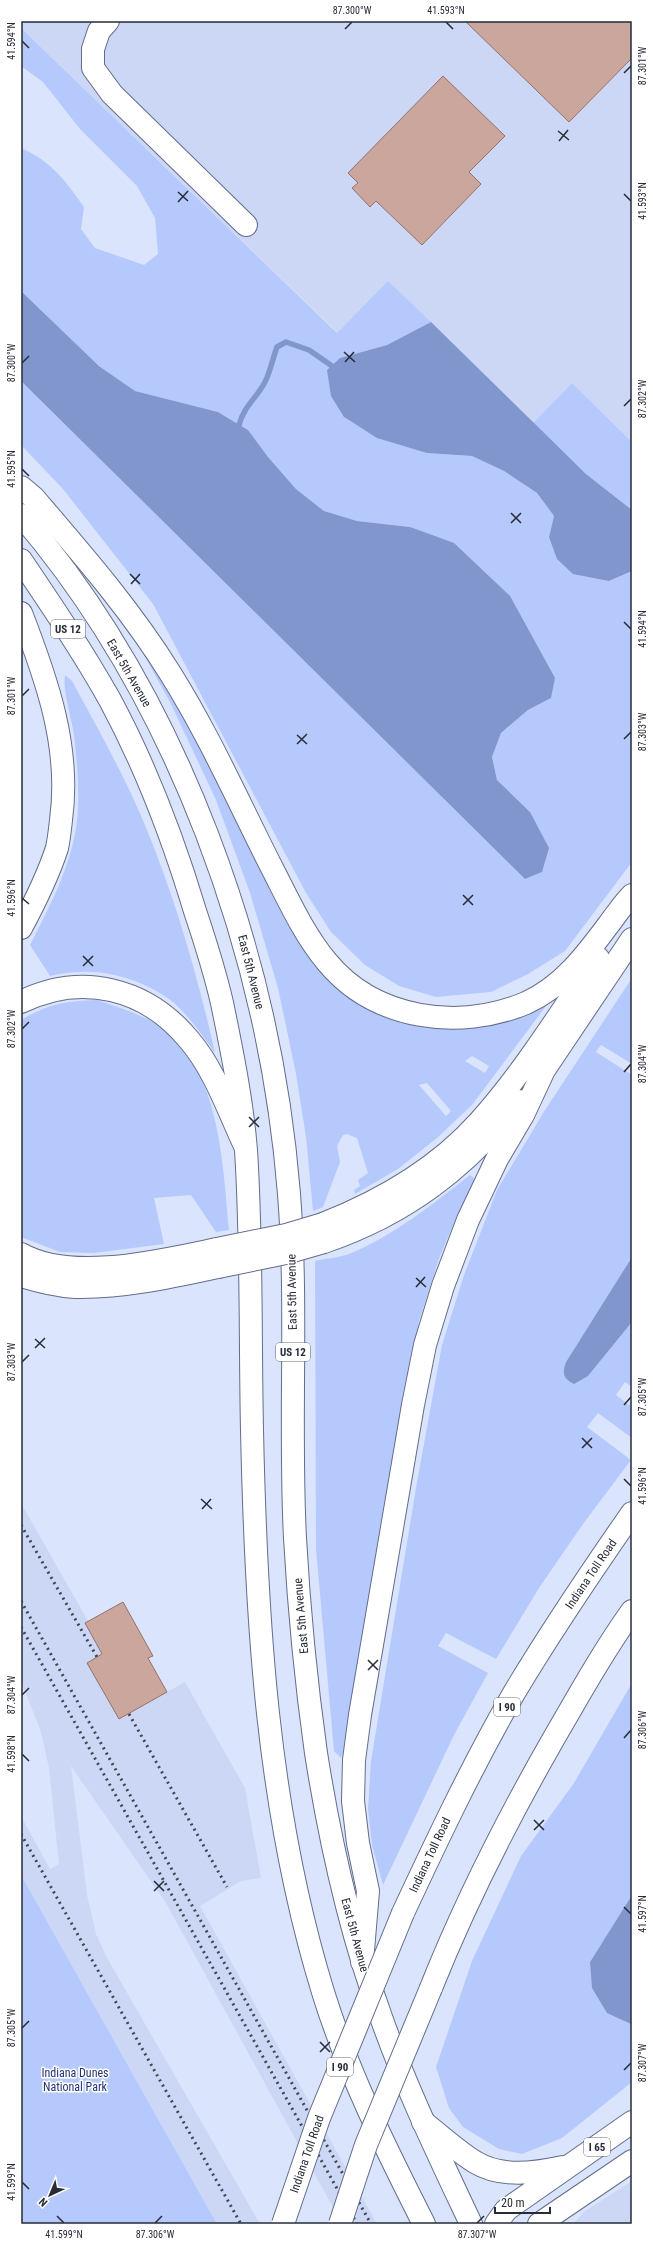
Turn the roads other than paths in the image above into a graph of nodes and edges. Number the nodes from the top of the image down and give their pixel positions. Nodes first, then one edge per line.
1 (108, 21) edge
2 (246, 225) dead end
3 (21, 487) edge
4 (21, 515) edge
5 (21, 560) edge
6 (21, 613) edge
7 (632, 895) edge
8 (632, 910) edge
9 (21, 928) edge
10 (632, 939) edge
11 (21, 1002) edge
12 (565, 1021) junction
13 (544, 1070) junction
14 (245, 1146) junction
15 (324, 1233) junction
16 (21, 1254) edge
17 (217, 1258) junction
18 (21, 1276) edge
19 (632, 1513) edge
20 (632, 1610) edge
21 (362, 1962) junction
22 (423, 2122) junction
23 (632, 2122) edge
24 (632, 2161) edge
25 (572, 2165) junction
26 (569, 2205) junction
27 (283, 2224) edge
28 (340, 2224) edge
29 (424, 2224) edge
30 (471, 2224) edge
31 (496, 2224) edge
32 (538, 2224) edge
33 (556, 2224) edge

1 - 2 main road
3 - 7 main road
4 - 21 main road, East 5th Avenue / US 12
5 - 14 main road, US 12
6 - 9 main road
8 - 12 main road
10 - 12 main road
11 - 14 main road
12 - 13 main road
12 - 15 main road
13 - 15 main road
13 - 21 main road
14 - 29 main road, US 12
15 - 17 main road, bridge
16 - 17 main road
17 - 18 main road
19 - 27 main road, Indiana Toll Road / I 90, bridge
20 - 28 main road, bridge
21 - 22 main road, East 5th Avenue / US 12
22 - 25 main road
22 - 30 main road, East 5th Avenue / US 12
23 - 25 main road, I 65
24 - 26 main road, I 65
25 - 31 main road, I 65
26 - 32 main road, I 65
26 - 33 main road

